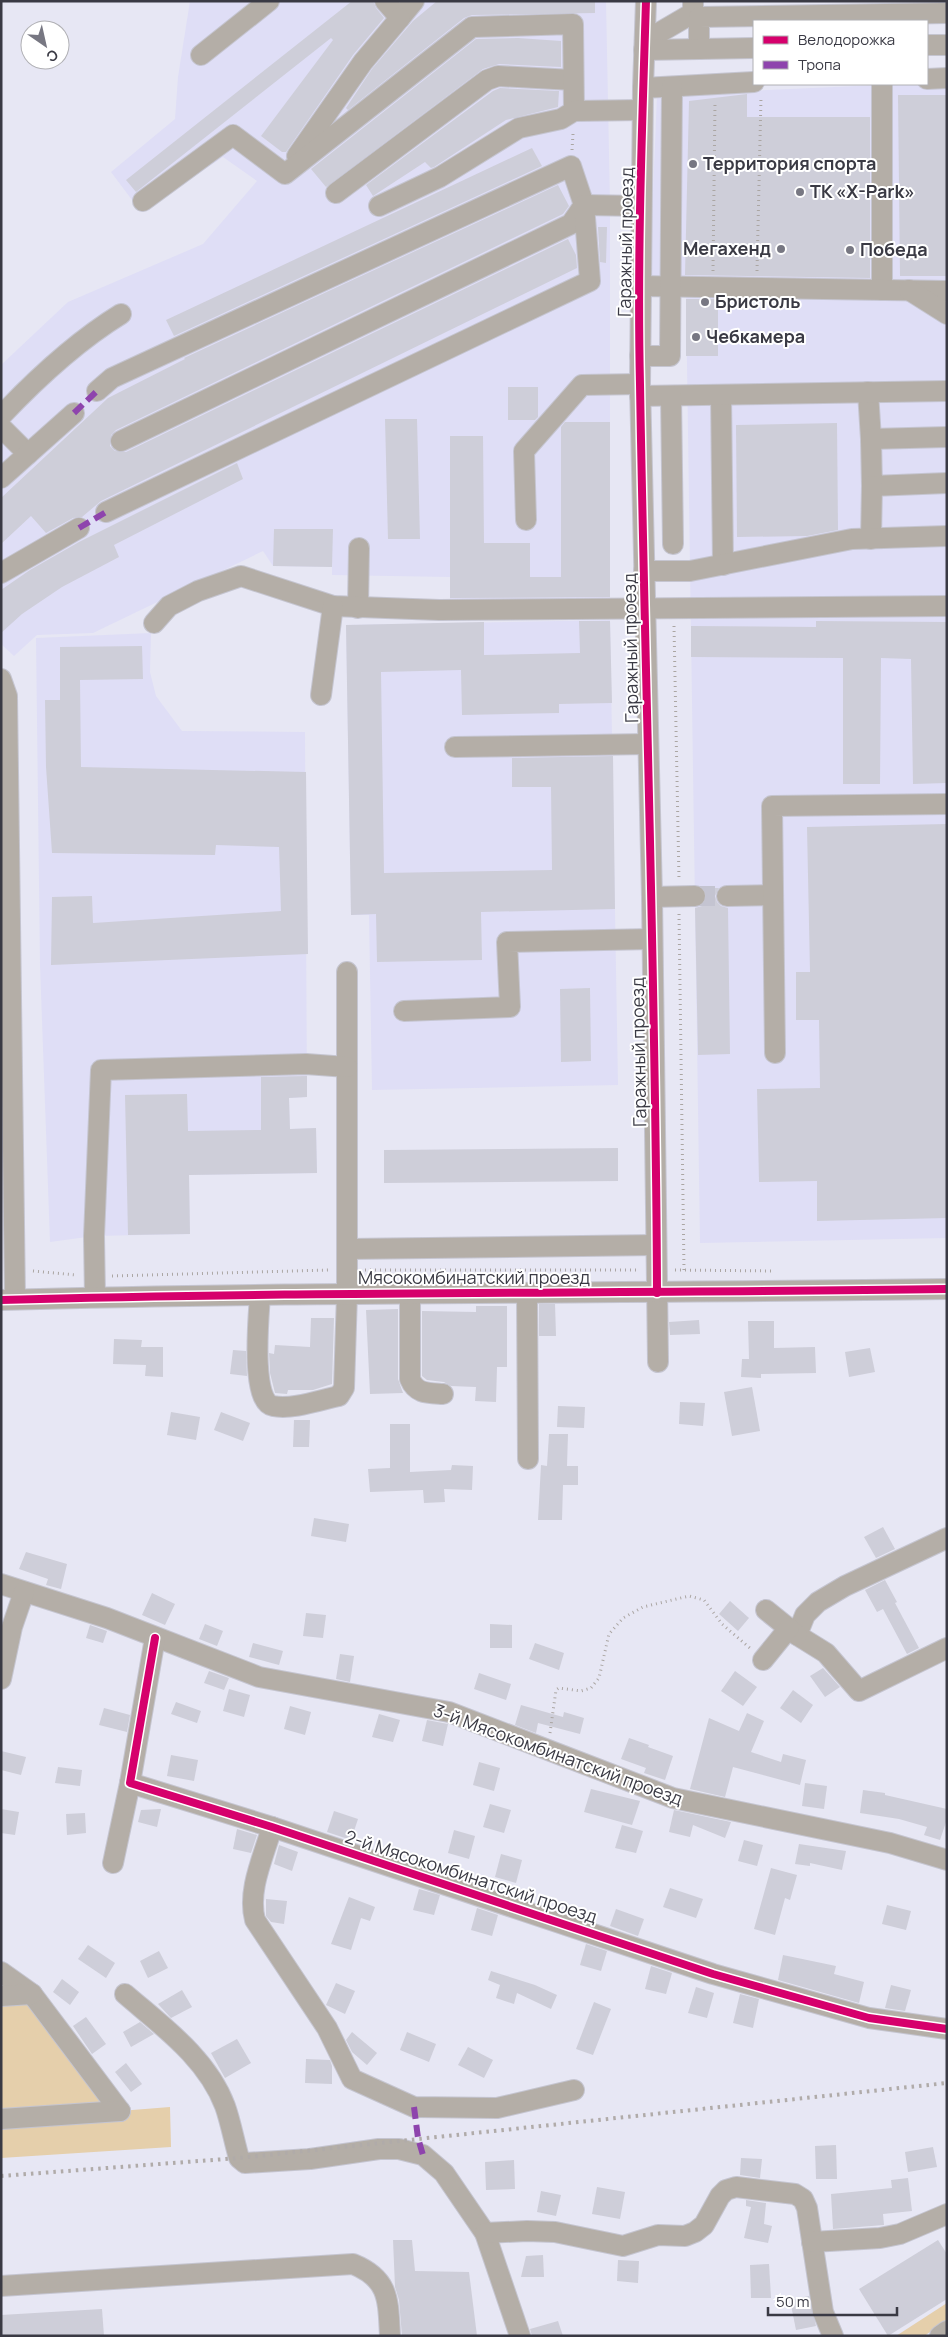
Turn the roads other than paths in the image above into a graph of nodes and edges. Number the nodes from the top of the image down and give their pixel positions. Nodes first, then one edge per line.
1 (269, 1) edge
2 (385, 1) edge
3 (414, 1) edge
4 (646, 1) edge
5 (693, 1) edge
6 (947, 13) edge
7 (400, 18) junction
8 (880, 18) edge
9 (644, 45) junction
10 (947, 45) edge
11 (928, 46) edge
12 (753, 48) edge
13 (699, 49) junction
14 (201, 55) dead end
15 (947, 78) edge
16 (928, 79) edge
17 (573, 80) junction
18 (882, 85) edge
19 (672, 87) junction
20 (758, 87) edge
21 (643, 88) junction
22 (642, 110) junction
23 (574, 111) junction
24 (285, 174) junction
25 (336, 192) dead end
26 (143, 201) dead end
27 (584, 205) junction
28 (379, 206) dead end
29 (641, 206) junction
30 (640, 286) junction
31 (670, 286) junction
32 (882, 290) junction
33 (910, 290) junction
34 (947, 291) edge
35 (121, 314) dead end
36 (947, 314) edge
37 (640, 356) junction
38 (640, 390) junction
39 (97, 391) dead end
40 (947, 391) edge
41 (868, 392) junction
42 (721, 395) junction
43 (672, 396) junction
44 (74, 413) dead end
45 (1, 416) edge
46 (1, 427) edge
47 (947, 437) edge
48 (871, 439) junction
49 (121, 441) dead end
50 (28, 454) junction
51 (1, 478) edge
52 (947, 484) edge
53 (872, 486) junction
54 (106, 512) dead end
55 (526, 520) dead end
56 (79, 528) dead end
57 (947, 536) edge
58 (871, 539) junction
59 (673, 544) dead end
60 (359, 548) dead end
61 (724, 565) junction
62 (644, 571) junction
63 (1, 573) edge
64 (333, 606) junction
65 (947, 606) edge
66 (645, 607) junction
67 (358, 608) junction
68 (154, 623) dead end
69 (1, 680) edge
70 (321, 696) dead end
71 (648, 744) junction
72 (455, 747) dead end
73 (947, 804) edge
74 (773, 895) junction
75 (728, 896) tunnel mouth
76 (652, 897) junction
77 (687, 897) tunnel mouth
78 (6, 902) edge
79 (652, 939) junction
80 (347, 972) dead end
81 (404, 1011) dead end
82 (775, 1053) dead end
83 (347, 1067) junction
84 (656, 1246) junction
85 (347, 1249) junction
86 (947, 1288) edge
87 (527, 1293) junction
88 (657, 1293) junction
89 (347, 1294) junction
90 (410, 1294) junction
91 (260, 1295) junction
92 (95, 1297) junction
93 (8, 1300) edge
94 (658, 1362) dead end
95 (442, 1394) dead end
96 (528, 1460) dead end
97 (947, 1538) edge
98 (1, 1584) edge
99 (24, 1592) junction
100 (766, 1610) dead end
101 (793, 1632) junction
102 (155, 1638) junction
103 (947, 1648) edge
104 (762, 1660) road end
105 (1, 1679) edge
106 (130, 1784) junction
107 (272, 1827) junction
108 (947, 1860) edge
109 (113, 1863) dead end
110 (1, 1972) edge
111 (32, 1994) junction
112 (125, 1994) dead end
113 (1, 1996) edge
114 (947, 2029) edge
115 (574, 2090) dead end
116 (1, 2119) edge
117 (947, 2214) edge
118 (485, 2233) junction
119 (812, 2242) junction
120 (1, 2286) edge
121 (947, 2331) edge
122 (390, 2336) edge
123 (520, 2336) edge
124 (833, 2336) edge
125 (940, 2336) edge

1 - 14 street
2 - 7 street
3 - 7 street
4 - 9 street, Гаражный проезд
5 - 9 street
6 - 8 street
7 - 24 street
8 - 13 street
9 - 13 street
9 - 21 street, Гаражный проезд
10 - 11 street
12 - 13 street
15 - 16 street
17 - 23 street
17 - 24 street
17 - 25 street
18 - 32 street
19 - 20 street
19 - 21 street
19 - 31 street
21 - 22 street, Гаражный проезд
22 - 23 street
22 - 29 street, Гаражный проезд
23 - 28 street
24 - 26 street
27 - 29 street
27 - 39 street
27 - 49 street
27 - 54 street
29 - 30 street, Гаражный проезд
30 - 31 street
30 - 37 street, Гаражный проезд
31 - 32 street
31 - 37 street
32 - 33 street
33 - 34 street
33 - 36 street
35 - 45 street
37 - 38 street, Гаражный проезд
38 - 43 street
38 - 55 street
38 - 62 street, Гаражный проезд
40 - 41 street
41 - 42 street
41 - 48 street
42 - 43 street
42 - 61 street
43 - 59 street
44 - 50 street
46 - 50 street
47 - 48 street
48 - 53 street
50 - 51 street
52 - 53 street
53 - 58 street
56 - 63 street
57 - 58 street
58 - 61 street
60 - 67 street
61 - 62 street
62 - 66 street, Гаражный проезд
64 - 67 street
64 - 68 street
64 - 70 street
65 - 66 street
66 - 67 street
66 - 71 street, Гаражный проезд
69 - 78 street, Мясокомбинатский проезд
71 - 72 street
71 - 76 street, Гаражный проезд
73 - 74 street
74 - 75 street
74 - 82 street
76 - 77 street
76 - 79 street, Гаражный проезд
78 - 93 street, Мясокомбинатский проезд
79 - 81 street
79 - 84 street, Гаражный проезд
80 - 83 street
83 - 85 street
83 - 92 street
84 - 85 street
84 - 88 street, Гаражный проезд
85 - 89 street
86 - 88 street, Мясокомбинатский проезд
87 - 88 street, Мясокомбинатский проезд
87 - 90 street, Мясокомбинатский проезд
87 - 96 street
88 - 94 street, Гаражный проезд
89 - 90 street, Мясокомбинатский проезд
89 - 91 street, Мясокомбинатский проезд
89 - 91 street
90 - 95 street
91 - 92 street, Мясокомбинатский проезд
92 - 93 street, Мясокомбинатский проезд
97 - 101 street
98 - 99 street, 3-й Мясокомбинатский проезд
99 - 102 street, 3-й Мясокомбинатский проезд
99 - 105 street
100 - 101 street
101 - 103 street
101 - 104 street
102 - 106 street
102 - 108 street, 3-й Мясокомбинатский проезд
106 - 107 street, 2-й Мясокомбинатский проезд
106 - 109 street
107 - 114 street, 2-й Мясокомбинатский проезд
107 - 115 street
110 - 111 street
111 - 113 street
111 - 116 street
112 - 118 street
117 - 119 street
118 - 119 street
118 - 123 street
119 - 124 street
120 - 122 street
121 - 125 street

